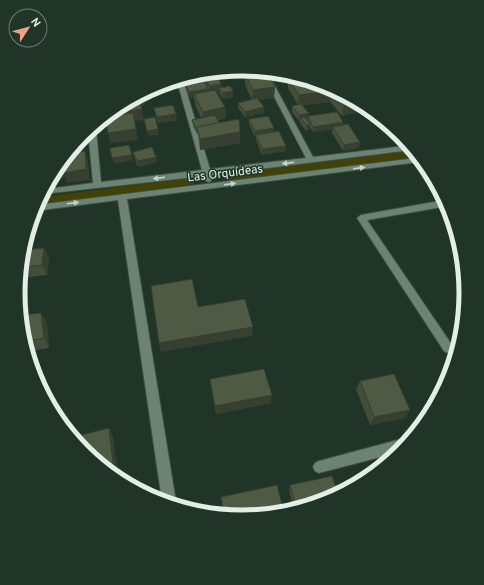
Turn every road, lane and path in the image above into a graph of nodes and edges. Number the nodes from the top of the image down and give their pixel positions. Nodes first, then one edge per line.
1 (268, 77) edge
2 (181, 84) edge
3 (93, 135) edge
4 (405, 149) edge
5 (311, 160) junction
6 (414, 160) edge
7 (207, 173) junction
8 (97, 186) junction
9 (211, 187) junction
10 (50, 191) edge
11 (122, 197) junction
12 (440, 204) edge
13 (43, 207) edge
14 (448, 348) dead end
15 (394, 447) edge
16 (319, 467) dead end
17 (168, 497) edge

1 - 5 street
2 - 7 street
3 - 8 street
4 - 5 street, Las Orquídeas
5 -> 7 street, Las Orquídeas
9 -> 6 street, Las Orquídeas
7 -> 8 street, Las Orquídeas
7 - 9 street
8 - 10 street, Las Orquídeas
9 - 11 street, Las Orquídeas
13 -> 11 street, Las Orquídeas
11 - 17 street
12 - 14 street
15 - 16 street

